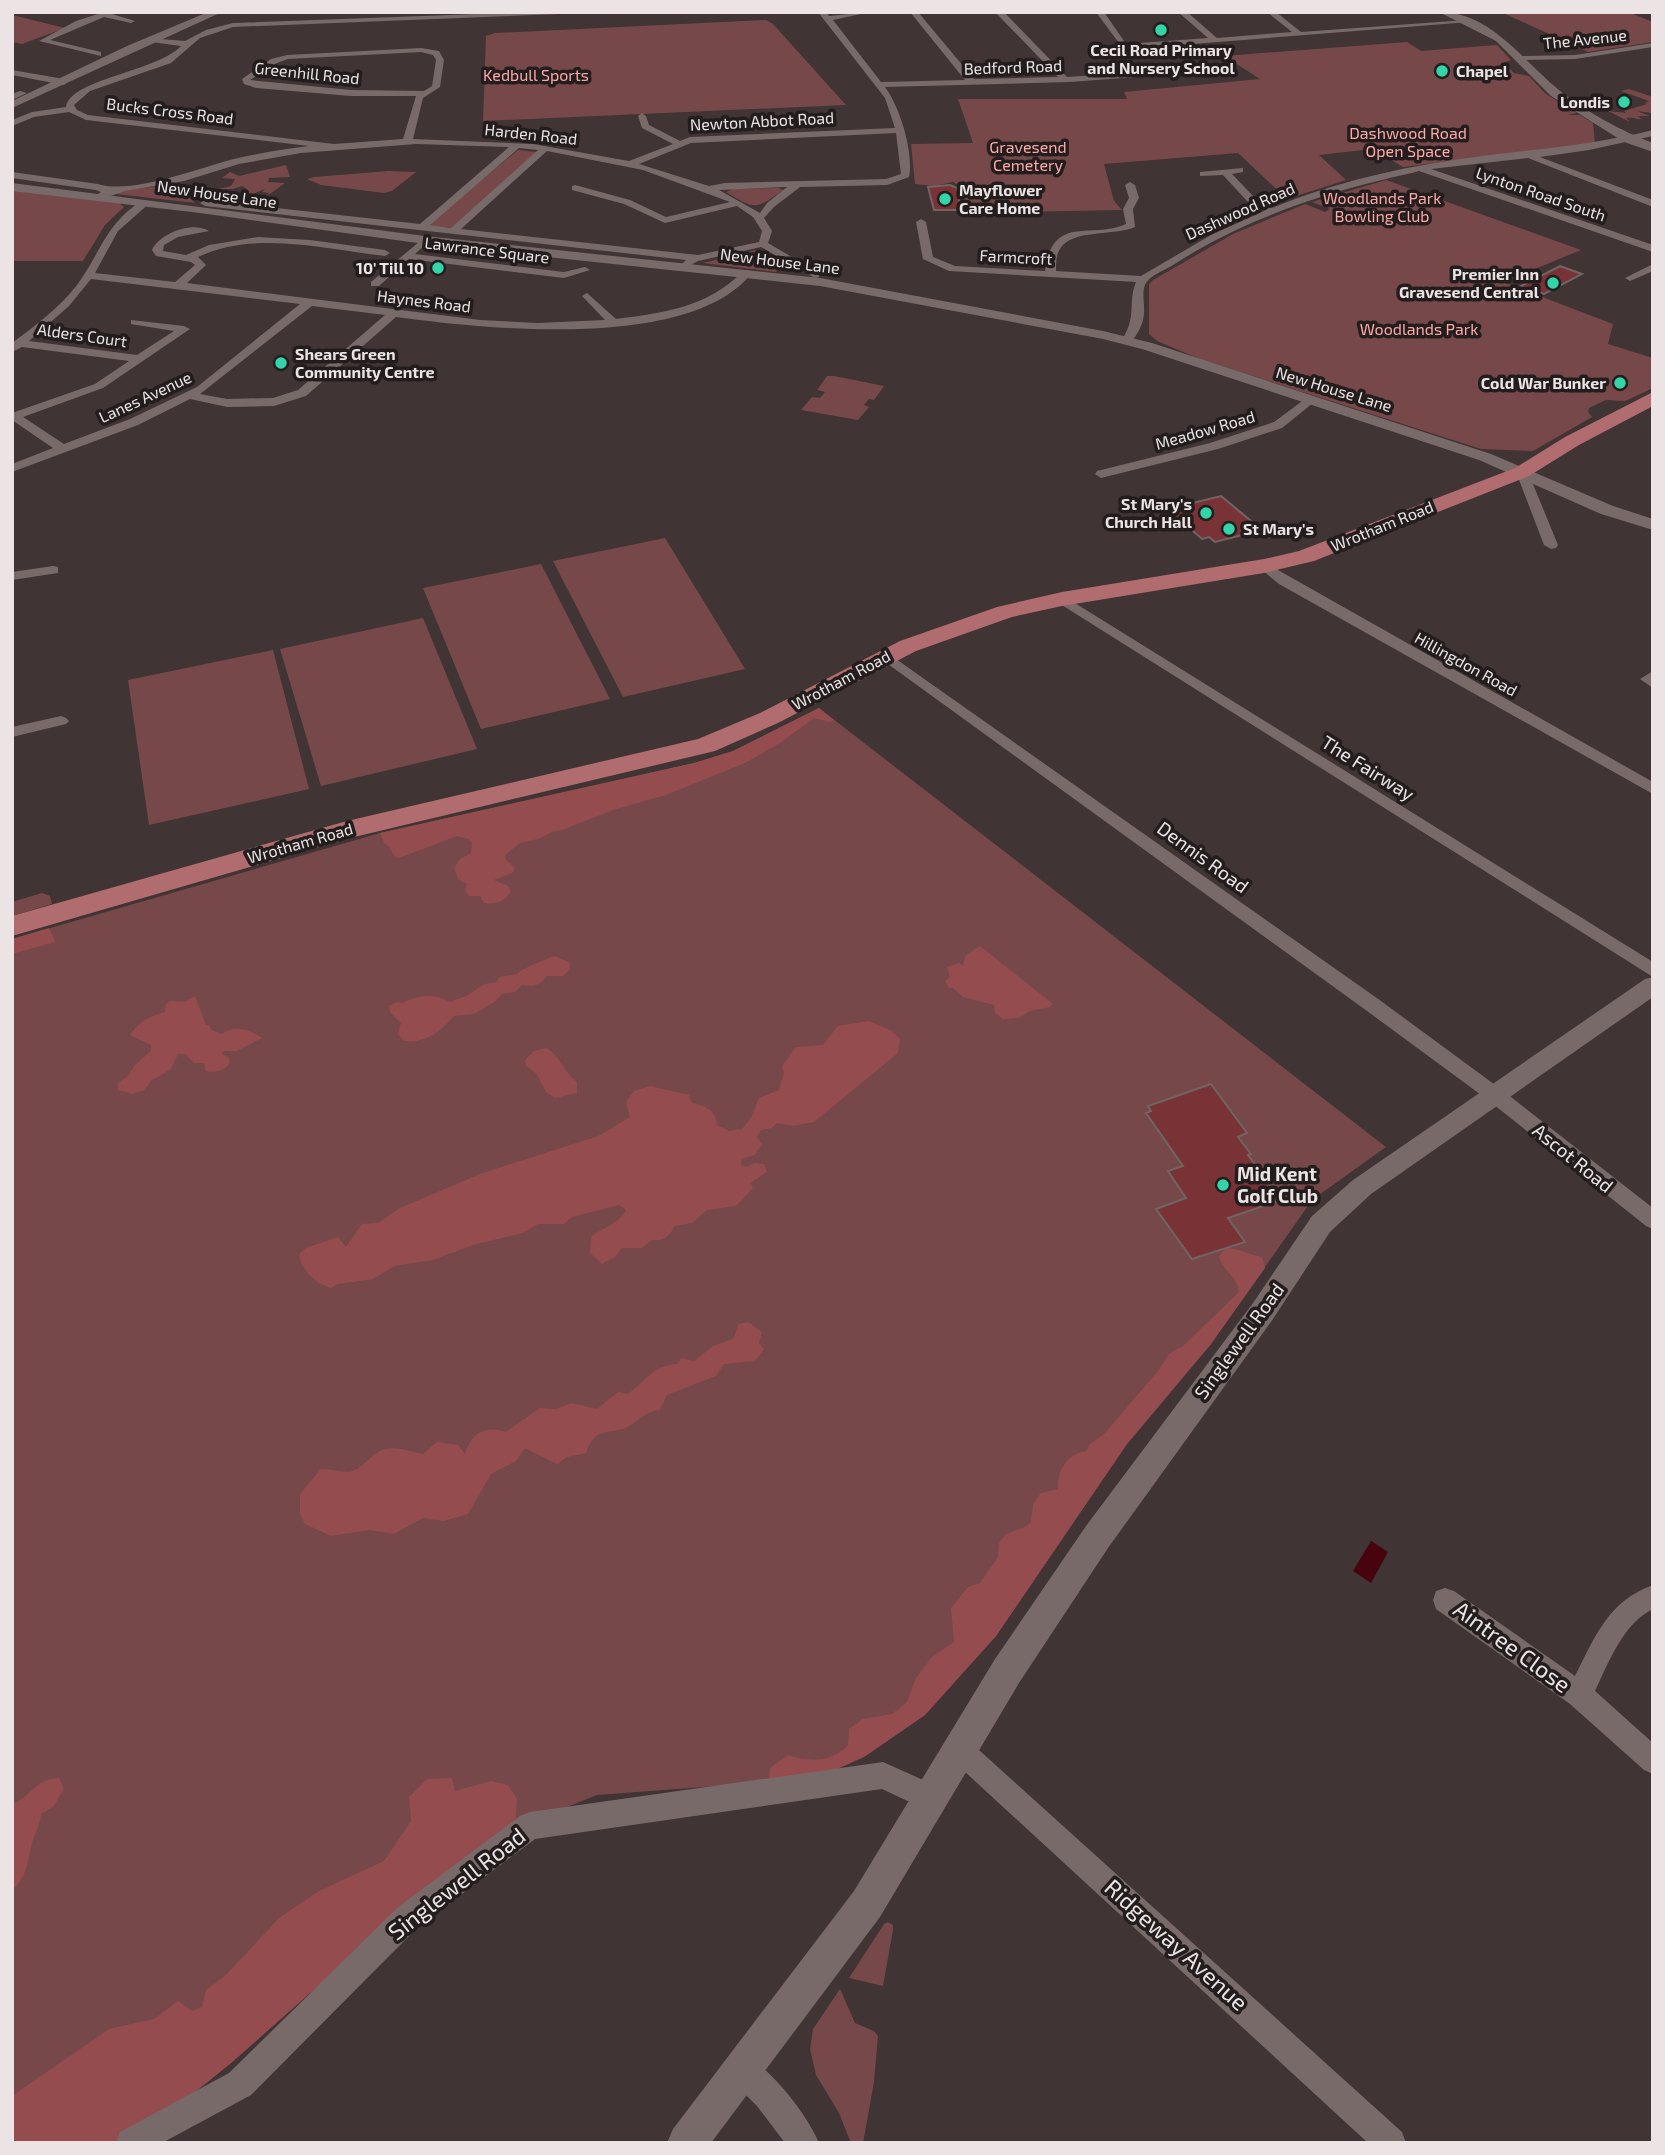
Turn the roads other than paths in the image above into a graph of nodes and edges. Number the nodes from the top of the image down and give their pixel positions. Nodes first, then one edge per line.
1 (605, 12) edge
2 (866, 12) edge
3 (914, 12) edge
4 (982, 12) edge
5 (1100, 12) edge
6 (1182, 12) edge
7 (1271, 12) edge
8 (1444, 12) edge
9 (108, 13) edge
10 (212, 13) edge
11 (519, 14) edge
12 (825, 15) edge
13 (419, 16) edge
14 (131, 21) dead end
15 (1466, 22) junction
16 (1300, 35) junction
17 (151, 40) junction
18 (1216, 41) junction
19 (187, 44) junction
20 (1653, 45) edge
21 (1125, 47) junction
22 (421, 50) junction
23 (98, 54) dead end
24 (1520, 58) junction
25 (1142, 67) junction
26 (1229, 68) dead end
27 (12, 72) edge
28 (79, 74) junction
29 (1065, 79) junction
30 (113, 80) junction
31 (64, 82) junction
32 (972, 83) junction
33 (879, 85) junction
34 (23, 93) dead end
35 (423, 93) junction
36 (12, 97) edge
37 (12, 105) edge
38 (69, 109) junction
39 (642, 116) dead end
40 (12, 123) edge
41 (900, 130) junction
42 (1653, 134) edge
43 (268, 138) junction
44 (1629, 139) junction
45 (407, 143) junction
46 (678, 143) junction
47 (515, 146) junction
48 (338, 147) junction
49 (1653, 148) edge
50 (544, 149) junction
51 (277, 154) junction
52 (1527, 155) junction
53 (630, 164) junction
54 (1420, 168) junction
55 (1240, 170) dead end
56 (1225, 172) junction
57 (1203, 174) dead end
58 (12, 175) edge
59 (179, 179) junction
60 (798, 184) junction
61 (1130, 185) dead end
62 (12, 187) edge
63 (575, 188) dead end
64 (709, 189) junction
65 (103, 194) junction
66 (146, 202) junction
67 (738, 203) junction
68 (1653, 204) edge
69 (1272, 211) junction
70 (758, 216) junction
71 (921, 222) dead end
72 (165, 226) dead end
73 (204, 231) dead end
74 (453, 232) junction
75 (423, 234) junction
76 (170, 237) junction
77 (763, 244) junction
78 (1653, 249) edge
79 (385, 253) dead end
80 (406, 256) junction
81 (187, 258) junction
82 (690, 263) junction
83 (1653, 267) edge
84 (585, 270) dead end
85 (746, 274) junction
86 (815, 275) dead end
87 (1050, 275) junction
88 (88, 276) junction
89 (1630, 278) dead end
90 (1143, 279) junction
91 (374, 284) dead end
92 (178, 285) junction
93 (587, 296) dead end
94 (310, 302) junction
95 (394, 313) junction
96 (135, 322) dead end
97 (613, 322) junction
98 (1127, 341) junction
99 (16, 346) edge
100 (139, 359) junction
101 (187, 395) junction
102 (1653, 398) edge
103 (1310, 400) junction
104 (64, 450) junction
105 (12, 468) edge
106 (1522, 472) junction
107 (1101, 474) dead end
108 (1653, 525) edge
109 (1550, 545) dead end
110 (1264, 566) junction
111 (53, 570) dead end
112 (12, 576) edge
113 (1062, 599) junction
114 (886, 656) junction
115 (1653, 675) edge
116 (1653, 684) edge
117 (61, 721) dead end
118 (12, 732) edge
119 (1653, 789) edge
120 (12, 926) edge
121 (1653, 971) edge
122 (1653, 985) edge
123 (1495, 1095) junction
124 (1653, 1220) edge
125 (1653, 1597) edge
126 (1445, 1600) dead end
127 (1579, 1695) junction
128 (960, 1750) junction
129 (1653, 1761) edge
130 (931, 1798) junction
131 (743, 2070) junction
132 (131, 2143) edge
133 (687, 2143) edge
134 (804, 2143) edge
135 (1391, 2143) edge

1 - 11 street, Bucks Cross Road
2 - 12 street
3 - 32 street
4 - 29 street
5 - 21 street
6 - 18 street
7 - 16 street
8 - 15 main road
9 - 14 street
9 - 23 street
10 - 17 street
11 - 13 street, Bucks Cross Road
12 - 33 street
13 - 19 street, Bucks Cross Road
13 - 22 street
15 - 16 street
15 - 24 main road
16 - 18 street
17 - 19 street
17 - 28 street
18 - 21 street
19 - 30 street, Bucks Cross Road
20 - 24 street, The Avenue
21 - 25 street
22 - 35 street
22 - 35 street, Greenhill Road
24 - 44 main road
25 - 26 street, Bedford Road
25 - 29 street, Bedford Road
27 - 31 street
28 - 30 street
28 - 31 street
29 - 32 street, Bedford Road
30 - 38 street, Bucks Cross Road
31 - 37 street
32 - 33 street, Bedford Road
33 - 41 street
34 - 36 street
35 - 45 street
38 - 40 street, Bucks Cross Road
38 - 43 street, Bucks Cross Road
39 - 46 street
41 - 46 street, Newton Abbot Road
41 - 60 street
42 - 44 street, Dashwood Road
43 - 48 street, Bucks Cross Road
43 - 51 street
44 - 49 main road
44 - 52 street, Dashwood Road
45 - 47 street, Harden Road
45 - 48 street, Harden Road
46 - 53 street, Newton Abbot Road
47 - 50 street, Harden Road
47 - 75 street, Lawrance Square
48 - 51 street, Harden Road
50 - 53 street, Harden Road
50 - 74 street
51 - 59 street, Harden Road
52 - 54 street, Dashwood Road
52 - 68 street
53 - 64 street, Harden Road
54 - 69 street, Dashwood Road
54 - 78 street, Lynton Road South
55 - 56 street
56 - 57 street
56 - 69 street
58 - 65 street, New House Lane
59 - 65 street, Harden Road
59 - 75 street, New House Lane
60 - 64 street
60 - 70 street
61 - 87 street
62 - 65 street, New House Lane
63 - 67 street
64 - 67 street, Harden Road
65 - 66 street, New House Lane
66 - 75 street, New House Lane
66 - 88 street
67 - 70 street, Harden Road
69 - 90 street, Dashwood Road
70 - 77 street
71 - 87 street, Farmcroft
72 - 76 street
73 - 76 street
74 - 75 street, New House Lane
74 - 82 street, New House Lane
75 - 80 street, Lawrance Square
75 - 82 street, New House Lane
76 - 81 street
77 - 82 street
77 - 86 street, New House Lane
79 - 81 street
80 - 84 street, Lawrance Square
80 - 91 street, Lawrance Square
81 - 92 street
82 - 85 street, New House Lane
83 - 89 street
85 - 97 street, Haynes Road
85 - 98 street, New House Lane
87 - 90 street, Farmcroft
88 - 92 street, Haynes Road
88 - 99 street
90 - 98 street
92 - 94 street, Haynes Road
93 - 97 street
94 - 95 street, Haynes Road
94 - 101 street, Lanes Avenue
95 - 97 street, Haynes Road
95 - 101 street
96 - 100 street
98 - 103 street, New House Lane
99 - 100 street, Alders Court
100 - 104 street
101 - 104 street, Lanes Avenue
102 - 106 main road, Wrotham Road
103 - 106 street, New House Lane
103 - 107 street, Meadow Road
104 - 105 street, Lanes Avenue
106 - 108 street, New House Lane
106 - 109 street
106 - 110 main road, Wrotham Road
110 - 113 main road, Wrotham Road
110 - 119 street, Hillingdon Road
111 - 112 street
113 - 114 main road, Wrotham Road
113 - 121 street, The Fairway
114 - 120 main road, Wrotham Road
114 - 123 street, Dennis Road
115 - 116 street
117 - 118 street
122 - 123 street, Singlewell Road
123 - 124 street, Ascot Road
123 - 128 street, Singlewell Road
125 - 127 street, Aintree Close
126 - 127 street, Aintree Close
127 - 129 street, Aintree Close
128 - 130 street, Singlewell Road
128 - 135 street, Ridgeway Avenue
130 - 131 street, Singlewell Road
130 - 132 street, Singlewell Road
131 - 133 street, Singlewell Road
131 - 134 street

